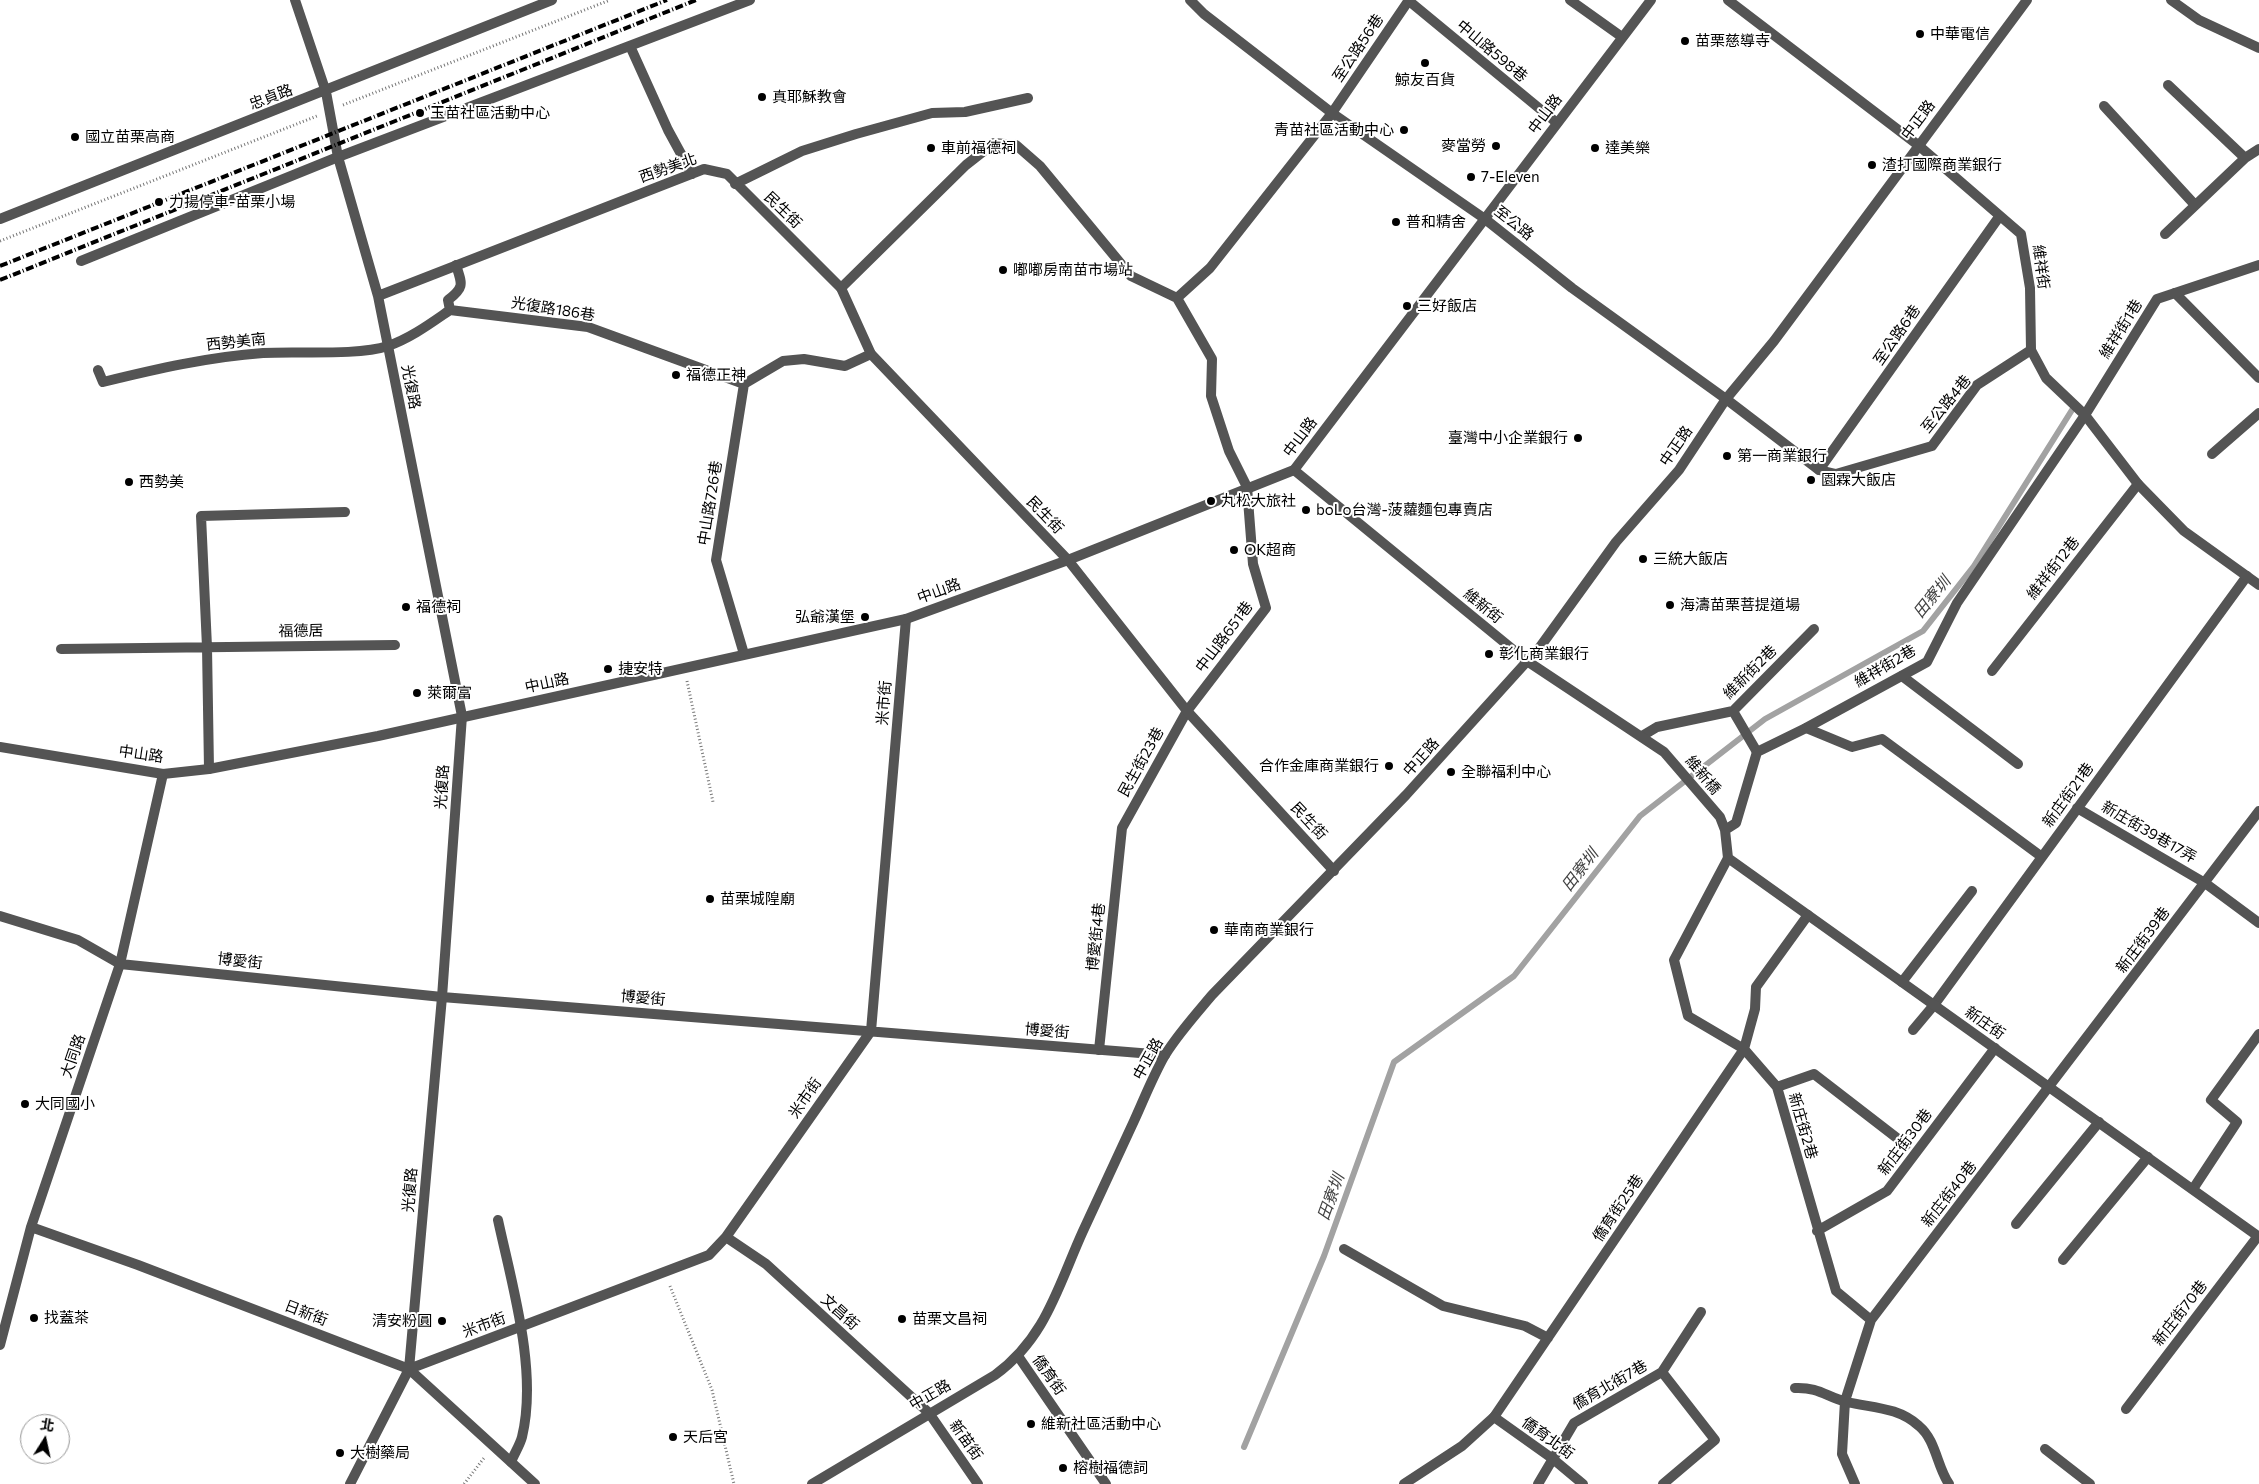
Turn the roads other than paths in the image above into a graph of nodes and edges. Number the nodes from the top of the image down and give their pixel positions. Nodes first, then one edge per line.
1 (294, 0) edge
2 (552, 0) edge
3 (750, 0) edge
4 (1190, 0) edge
5 (1409, 0) edge
6 (1570, 0) edge
7 (1652, 0) edge
8 (1728, 0) edge
9 (2027, 0) edge
10 (2171, 0) edge
11 (1622, 37) junction
12 (630, 46) junction
13 (2259, 48) edge
14 (2168, 85) dead end
15 (326, 92) junction
16 (1028, 98) dead end
17 (2104, 106) dead end
18 (1332, 113) junction
19 (1557, 123) junction
20 (1918, 145) junction
21 (2259, 149) edge
22 (338, 157) junction
23 (2245, 158) junction
24 (692, 174) junction
25 (735, 184) junction
26 (2195, 205) junction
27 (1999, 217) junction
28 (0, 219) edge
29 (1485, 219) junction
30 (2165, 234) dead end
31 (81, 261) dead end
32 (456, 265) junction
33 (2259, 265) edge
34 (841, 288) junction
35 (2175, 293) junction
36 (378, 296) junction
37 (1177, 298) junction
38 (450, 310) junction
39 (387, 346) junction
40 (2032, 350) junction
41 (870, 354) junction
42 (98, 370) dead end
43 (2259, 378) edge
44 (744, 384) junction
45 (1726, 399) junction
46 (2259, 413) edge
47 (2086, 415) junction
48 (2212, 454) dead end
49 (1294, 470) junction
50 (1819, 470) junction
51 (2138, 484) junction
52 (1247, 487) junction
53 (345, 512) dead end
54 (1068, 560) junction
55 (2248, 576) junction
56 (2259, 585) edge
57 (906, 619) junction
58 (1814, 629) dead end
59 (395, 645) dead end
60 (207, 647) junction
61 (61, 649) dead end
62 (744, 654) junction
63 (1526, 661) junction
64 (1992, 671) dead end
65 (1902, 676) junction
66 (1187, 711) junction
67 (1733, 711) junction
68 (462, 716) junction
69 (1806, 728) junction
70 (1642, 736) junction
71 (0, 747) edge
72 (1664, 752) joint
73 (1757, 752) junction
74 (2018, 764) dead end
75 (209, 769) junction
76 (162, 774) junction
77 (2077, 808) junction
78 (2259, 811) edge
79 (1122, 828) joint
80 (1725, 830) junction
81 (2042, 857) junction
82 (1728, 858) junction
83 (1334, 870) junction
84 (2205, 883) junction
85 (1972, 891) dead end
86 (1808, 915) junction
87 (0, 916) edge
88 (2259, 923) edge
89 (120, 964) junction
90 (1902, 982) junction
91 (442, 997) junction
92 (1934, 1005) junction
93 (1913, 1030) dead end
94 (871, 1031) junction
95 (2259, 1034) edge
96 (1995, 1048) junction
97 (1744, 1049) junction
98 (1099, 1050) junction
99 (1165, 1055) junction
100 (1777, 1087) junction
101 (2050, 1087) junction
102 (2099, 1122) junction
103 (1906, 1145) dead end
104 (2148, 1156) junction
105 (2193, 1188) junction
106 (498, 1220) dead end
107 (2016, 1224) dead end
108 (31, 1227) junction
109 (1817, 1231) junction
110 (726, 1237) junction
111 (2259, 1237) edge
112 (1344, 1249) dead end
113 (2063, 1260) dead end
114 (1701, 1312) dead end
115 (1871, 1320) junction
116 (522, 1327) junction
117 (1548, 1338) junction
118 (0, 1345) edge
119 (1018, 1356) junction
120 (409, 1369) junction
121 (1662, 1372) junction
122 (1795, 1388) dead end
123 (1845, 1402) junction
124 (2126, 1408) dead end
125 (929, 1414) junction
126 (1494, 1418) junction
127 (2045, 1450) dead end
128 (1553, 1459) junction
129 (511, 1462) junction
130 (350, 1484) edge
131 (535, 1484) edge
132 (812, 1484) edge
133 (978, 1484) edge
134 (1106, 1484) edge
135 (1404, 1484) edge
136 (1538, 1484) edge
137 (1583, 1484) edge
138 (1663, 1484) edge
139 (1855, 1484) edge
140 (1949, 1484) edge
141 (2090, 1484) edge

1 - 15 street, 光復路
2 - 15 street, 忠貞路
3 - 12 street
4 - 18 street, 至公路
5 - 18 street, 至公路56巷
5 - 19 street, 中山路598巷
6 - 11 street
7 - 11 street, 中山路
8 - 20 street, 維祥街
9 - 20 street, 中正路
10 - 13 street
11 - 19 street, 中山路
12 - 22 street
12 - 24 street
14 - 23 street
15 - 22 street, 光復路
15 - 28 street, 忠貞路
16 - 25 street
17 - 26 street
18 - 29 street, 至公路
18 - 37 street, 至公路56巷
19 - 29 street, 中山路
20 - 27 street, 維祥街
20 - 45 street, 中正路
21 - 23 street
22 - 31 street
22 - 36 street, 光復路
23 - 26 street
24 - 25 street, 西勢美北
24 - 32 street, 西勢美北
25 - 34 street, 民生街
26 - 30 street
27 - 40 street, 維祥街
27 - 50 street, 至公路6巷
29 - 45 street, 至公路
29 - 49 street, 中山路
32 - 36 street, 西勢美北
32 - 38 street
33 - 35 street, 維祥街1巷
34 - 37 street
34 - 41 street, 民生街
35 - 43 street
35 - 47 street, 維祥街1巷
36 - 39 street, 光復路
37 - 52 street
38 - 39 street
38 - 44 street, 光復路186巷
39 - 42 street, 西勢美南
39 - 68 street, 光復路
40 - 47 street, 維祥街
40 - 50 street, 至公路4巷
41 - 44 street
41 - 54 street, 民生街
44 - 62 street, 中山路726巷
45 - 50 street, 至公路
45 - 63 street, 中正路
46 - 48 street
47 - 51 street, 維祥街
47 - 65 street, 維祥街2巷
49 - 52 street, 中山路
49 - 63 street, 維新街
51 - 55 street, 維祥街
51 - 64 street, 維祥街12巷
52 - 54 street, 中山路
52 - 66 street, 中山路651巷
53 - 60 street
54 - 57 street, 中山路
54 - 66 street, 民生街
55 - 56 street, 維祥街
55 - 77 street, 新庄街21巷
57 - 62 street, 中山路
57 - 94 street, 米市街
58 - 67 street, 維新街2巷
59 - 60 street, 福德居
60 - 61 street, 福德居
60 - 75 street
62 - 68 street, 中山路
63 - 70 street, 維新街
63 - 83 street, 中正路
65 - 69 street, 維祥街2巷
65 - 74 street
66 - 79 street, 民生街23巷
66 - 83 street, 民生街
67 - 70 street, 維新街2巷
67 - 73 street
68 - 75 street, 中山路
68 - 91 street, 光復路
69 - 73 street, 維祥街2巷
69 - 81 street
70 - 72 street, 維新街
71 - 76 street, 中山路
72 - 80 street, 維新橋
73 - 80 street
75 - 76 street, 中山路
76 - 89 street, 大同路
77 - 81 street, 新庄街21巷
77 - 84 street, 新庄街39巷17弄
78 - 84 street, 新庄街39巷
79 - 98 street, 博愛街4巷
80 - 82 street
81 - 92 street, 新庄街21巷
82 - 86 street, 新庄街
82 - 97 street, 新庄街2巷
83 - 99 street, 中正路
84 - 88 street, 新庄街39巷17弄
84 - 101 street, 新庄街39巷
85 - 90 street
86 - 90 street, 新庄街
86 - 97 street, 僑育街25巷
87 - 89 street
89 - 91 street, 博愛街
89 - 108 street, 大同路
90 - 92 street, 新庄街
91 - 94 street, 博愛街
91 - 120 street, 光復路
92 - 93 street, 新庄街21巷
92 - 96 street, 新庄街
94 - 98 street, 博愛街
94 - 110 street, 米市街
95 - 105 street
96 - 101 street, 新庄街
96 - 109 street, 新庄街30巷
97 - 100 street, 新庄街2巷
97 - 117 street, 僑育街25巷
98 - 99 street, 博愛街
99 - 119 street, 中正路
100 - 103 street
100 - 109 street, 新庄街2巷
101 - 102 street, 新庄街
101 - 115 street, 新庄街40巷
102 - 104 street, 新庄街
102 - 107 street
104 - 105 street, 新庄街
104 - 113 street
105 - 111 street, 新庄街
106 - 116 street
108 - 118 street, 大同路
108 - 120 street, 日新街
109 - 115 street, 新庄街2巷
110 - 116 street, 米市街
110 - 125 street, 文昌街
111 - 124 street, 新庄街70巷
112 - 117 street
114 - 121 street, 僑育北街7巷
115 - 123 street, 新庄街40巷
116 - 120 street, 米市街
116 - 129 street
117 - 126 street, 僑育街25巷
119 - 125 street, 中正路
119 - 134 street, 僑育街
120 - 129 street, 日新街
120 - 130 street, 光復路
121 - 128 street, 僑育北街7巷
121 - 138 street
122 - 123 street
123 - 139 street, 新庄街40巷
123 - 140 street
125 - 132 street, 中正路
125 - 133 street, 新苗街
126 - 128 street, 僑育北街
126 - 135 street, 僑育街25巷
127 - 141 street
128 - 136 street, 僑育北街7巷
128 - 137 street, 僑育北街
129 - 131 street, 日新街

